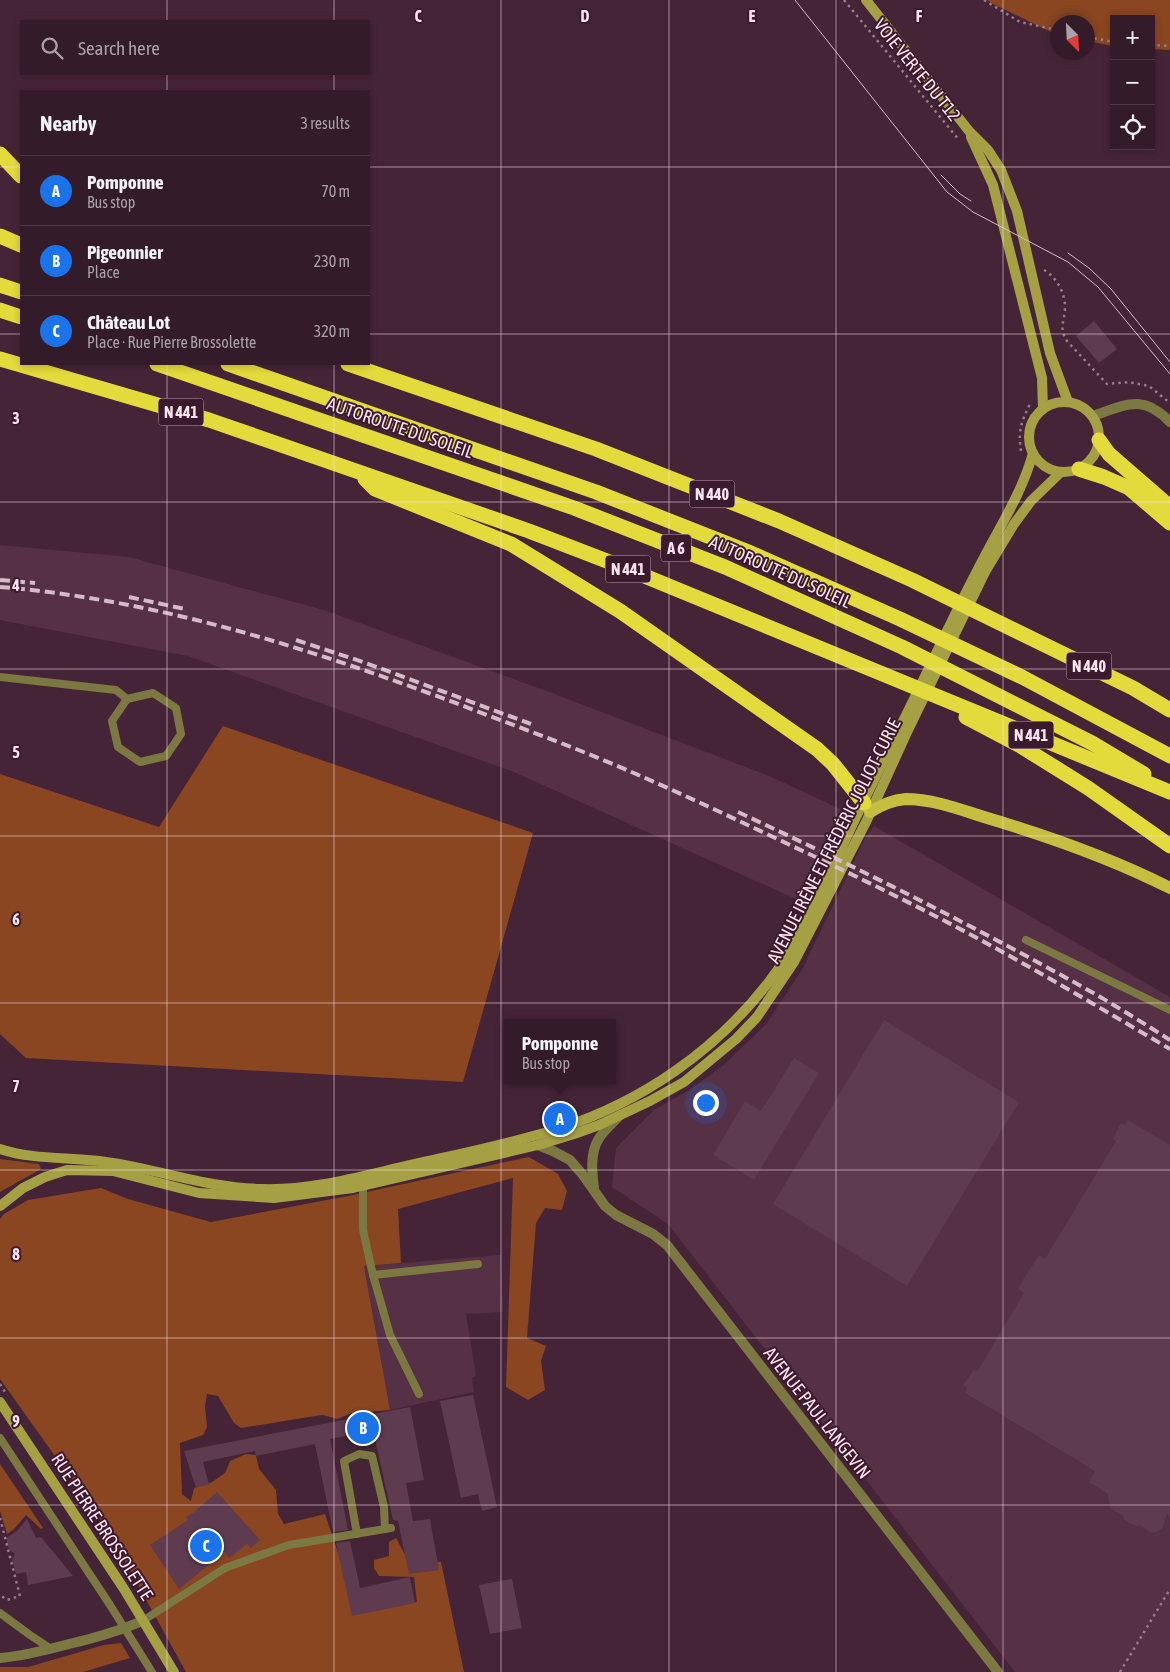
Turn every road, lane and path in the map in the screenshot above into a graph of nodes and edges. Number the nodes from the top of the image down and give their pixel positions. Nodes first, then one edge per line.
1 (844, 0) edge
2 (866, 0) edge
3 (984, 0) edge
4 (1050, 28) edge
5 (1095, 38) edge
6 (1110, 41) edge
7 (1155, 45) edge
8 (1170, 46) edge
9 (969, 131) junction
10 (964, 146) dead end
11 (0, 154) edge
12 (20, 175) edge
13 (0, 236) edge
14 (20, 245) edge
15 (1028, 260) junction
16 (0, 285) edge
17 (20, 292) edge
18 (0, 310) edge
19 (20, 317) edge
20 (0, 359) edge
21 (20, 365) edge
22 (21, 365) edge
23 (160, 365) edge
24 (231, 365) edge
25 (363, 367) edge
26 (1032, 402) dead end
27 (1068, 402) junction
28 (1170, 402) edge
29 (1043, 409) junction
30 (1093, 416) junction
31 (1170, 422) edge
32 (1099, 440) junction
33 (1033, 453) junction
34 (1021, 460) dead end
35 (1079, 469) junction
36 (1062, 472) junction
37 (359, 473) junction
38 (1170, 507) edge
39 (1170, 523) edge
40 (982, 570) junction
41 (0, 677) edge
42 (892, 678) junction
43 (1134, 688) junction
44 (127, 699) junction
45 (1170, 700) edge
46 (1170, 710) edge
47 (1170, 756) edge
48 (1170, 790) edge
49 (864, 813) junction
50 (1170, 846) edge
51 (1170, 888) edge
52 (818, 909) junction
53 (1026, 940) dead end
54 (1170, 1010) edge
55 (620, 1115) junction
56 (538, 1145) junction
57 (0, 1149) edge
58 (363, 1186) junction
59 (595, 1191) junction
60 (0, 1206) edge
61 (478, 1264) dead end
62 (373, 1275) junction
63 (419, 1394) dead end
64 (0, 1402) edge
65 (0, 1438) edge
66 (0, 1518) edge
67 (357, 1534) junction
68 (1170, 1589) edge
69 (0, 1595) edge
70 (0, 1613) edge
71 (144, 1620) junction
72 (125, 1628) junction
73 (52, 1649) junction
74 (0, 1658) edge
75 (152, 1672) edge
76 (174, 1672) edge
77 (998, 1672) edge
78 (1120, 1672) edge

1 - 10 path, VOIE VERTE DU T12
2 - 9 main road
3 - 4 path
5 - 6 path
7 - 8 path
9 - 15 main road
9 - 29 main road
11 - 12 highway
13 - 14 highway
15 - 27 main road
15 - 28 path
16 - 17 highway
18 - 19 highway
20 - 21 highway, N 441
22 - 37 highway, N 441
23 - 48 highway, AUTOROUTE DU SOLEIL / A 6
24 - 47 highway, AUTOROUTE DU SOLEIL / A 6
25 - 43 highway, N 440
26 - 34 path
27 - 29 main road
27 - 30 main road
29 - 33 main road
30 - 31 street
30 - 32 main road
32 - 35 main road
32 - 38 highway
33 - 36 main road
33 - 40 main road, AVENUE IRÈNE ET FRÉDÉRIC JOLIOT-CURIE
35 - 36 main road
35 - 39 highway
36 - 40 main road, AVENUE IRÈNE ET FRÉDÉRIC JOLIOT-CURIE
37 - 42 highway, N 441
37 - 49 highway
40 - 49 main road, AVENUE IRÈNE ET FRÉDÉRIC JOLIOT-CURIE
41 - 44 lane
42 - 48 highway, N 441
42 - 50 highway
43 - 45 highway
43 - 46 highway, N 440
44 - 44 lane
49 - 51 main road
49 - 52 main road, AVENUE IRÈNE ET FRÉDÉRIC JOLIOT-CURIE
52 - 55 main road, AVENUE IRÈNE ET FRÉDÉRIC JOLIOT-CURIE
52 - 57 main road, AVENUE IRÈNE ET FRÉDÉRIC JOLIOT-CURIE
53 - 54 lane
55 - 56 main road, AVENUE IRÈNE ET FRÉDÉRIC JOLIOT-CURIE
55 - 59 street
56 - 58 main road, AVENUE IRÈNE ET FRÉDÉRIC JOLIOT-CURIE
56 - 59 street, AVENUE PAUL LANGEVIN
58 - 60 main road, AVENUE IRÈNE ET FRÉDÉRIC JOLIOT-CURIE
58 - 62 lane
59 - 77 street, AVENUE PAUL LANGEVIN
61 - 62 lane
62 - 63 lane
64 - 71 main road, RUE PIERRE BROSSOLETTE
65 - 72 lane
66 - 69 path
67 - 67 lane
67 - 71 lane
68 - 78 path
70 - 73 lane
71 - 72 street
71 - 76 main road, RUE PIERRE BROSSOLETTE
72 - 73 street
72 - 75 lane
73 - 74 street

